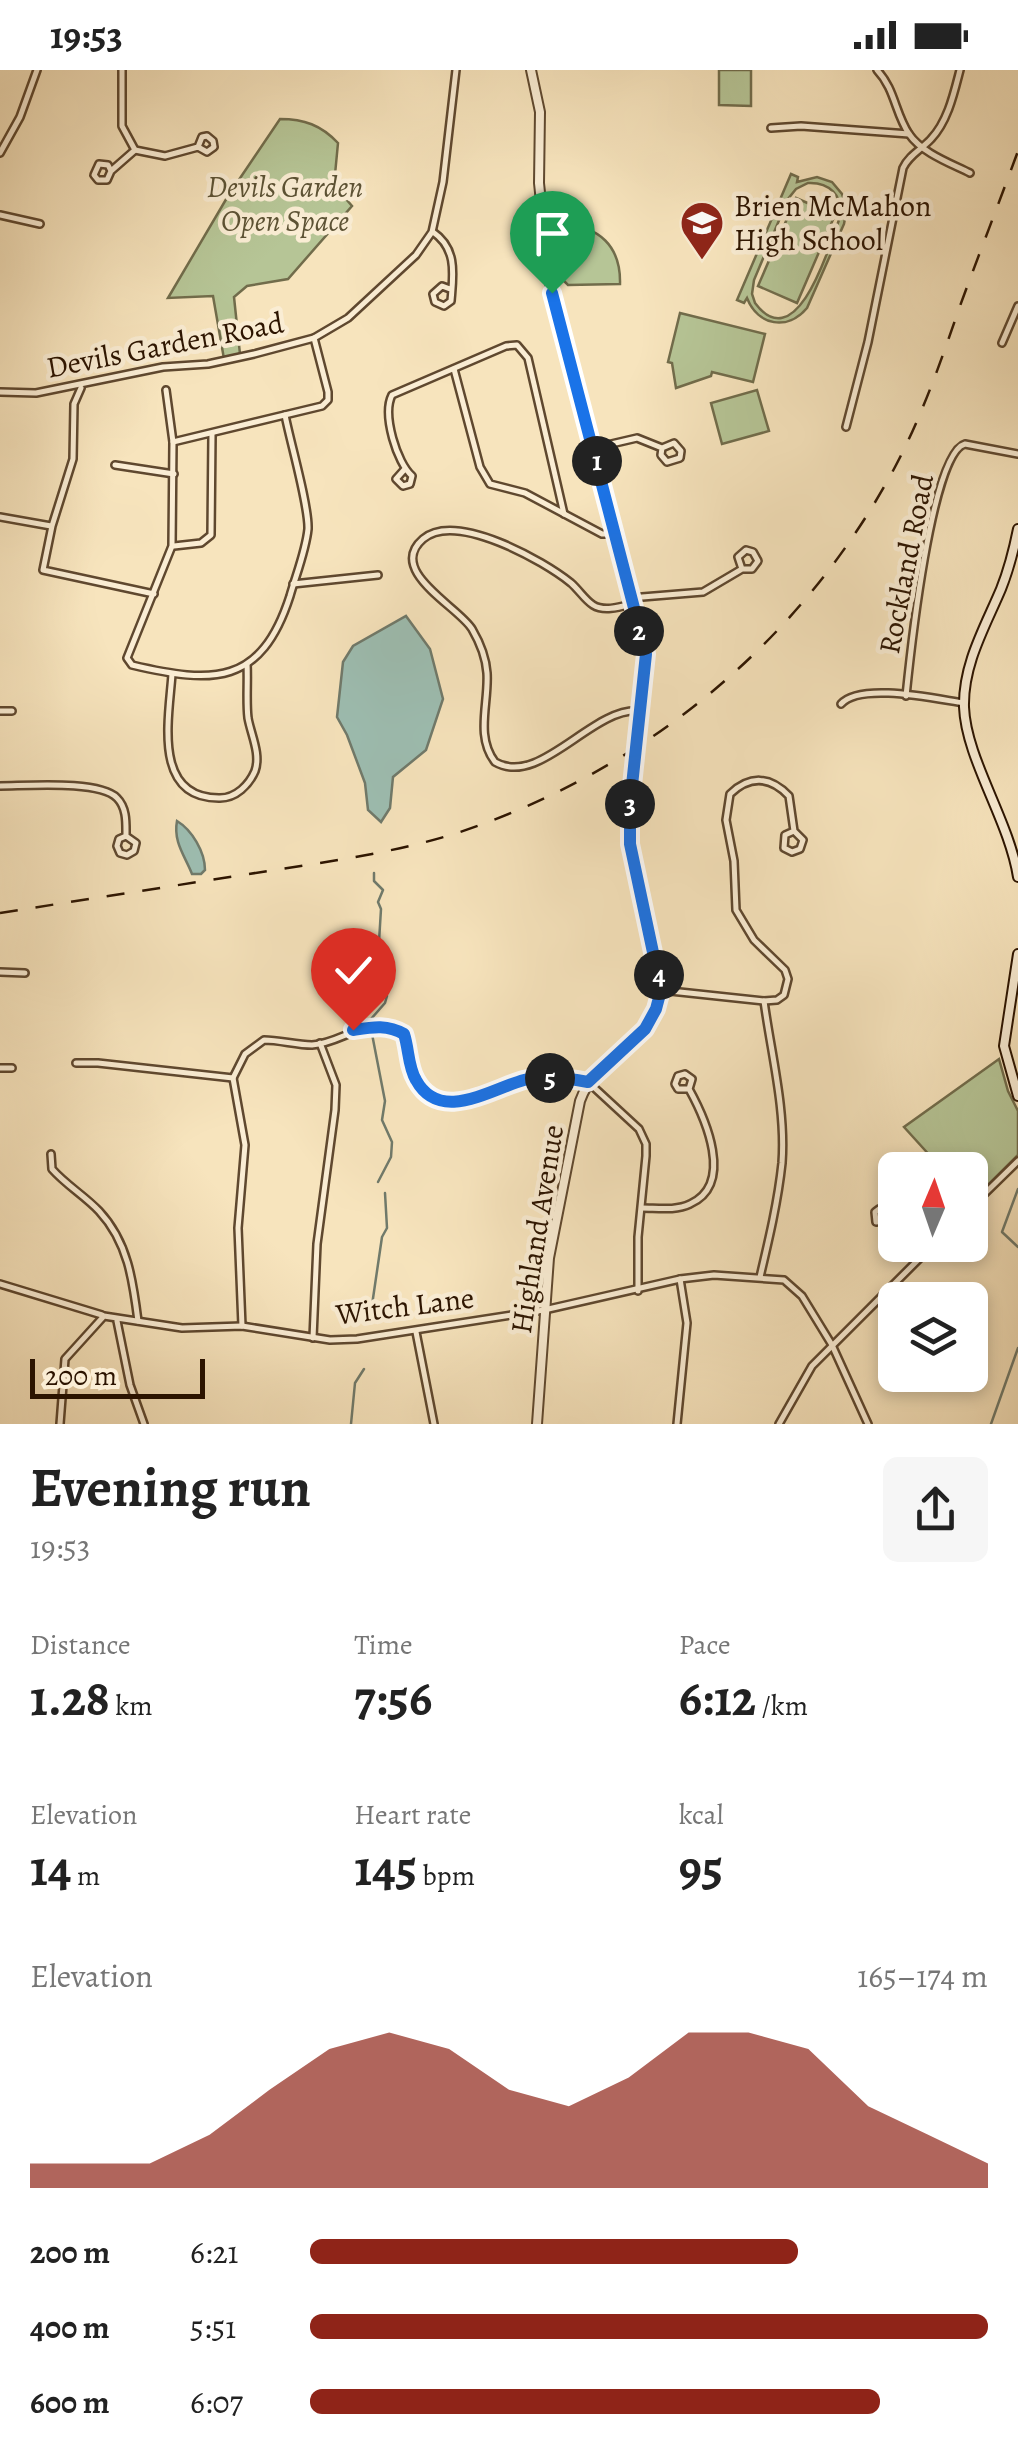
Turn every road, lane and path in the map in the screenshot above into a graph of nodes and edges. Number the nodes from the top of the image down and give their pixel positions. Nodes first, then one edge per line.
1 (37, 70) edge
2 (122, 70) edge
3 (456, 70) edge
4 (531, 70) edge
5 (877, 70) edge
6 (960, 70) edge
7 (771, 128) dead end
8 (909, 134) junction
9 (198, 147) dead end
10 (922, 148) junction
11 (135, 150) junction
12 (0, 153) edge
13 (112, 171) dead end
14 (970, 174) dead end
15 (0, 215) edge
16 (40, 224) dead end
17 (432, 232) junction
18 (450, 289) dead end
19 (1018, 306) edge
20 (1010, 320) junction
21 (1018, 324) edge
22 (314, 338) junction
23 (1002, 343) dead end
24 (454, 369) junction
25 (82, 386) junction
26 (166, 390) dead end
27 (0, 392) edge
28 (285, 415) junction
29 (846, 427) dead end
30 (212, 434) junction
31 (174, 442) junction
32 (594, 448) junction
33 (662, 448) junction
34 (1018, 454) edge
35 (115, 466) dead end
36 (404, 470) dead end
37 (174, 474) junction
38 (564, 514) junction
39 (0, 517) edge
40 (52, 526) junction
41 (1018, 529) edge
42 (614, 534) junction
43 (172, 546) junction
44 (742, 569) junction
45 (378, 575) dead end
46 (294, 584) junction
47 (154, 594) junction
48 (630, 601) junction
49 (247, 664) junction
50 (172, 674) junction
51 (906, 696) junction
52 (964, 703) junction
53 (841, 704) dead end
54 (0, 711) edge
55 (12, 711) dead end
56 (639, 711) junction
57 (0, 786) edge
58 (794, 831) junction
59 (126, 836) dead end
60 (1018, 877) edge
61 (1018, 954) edge
62 (0, 972) edge
63 (25, 973) dead end
64 (661, 990) junction
65 (764, 1001) junction
66 (320, 1044) junction
67 (76, 1064) dead end
68 (0, 1068) edge
69 (12, 1068) dead end
70 (232, 1078) junction
71 (588, 1082) junction
72 (688, 1090) dead end
73 (1018, 1096) edge
74 (51, 1154) dead end
75 (1018, 1161) edge
76 (988, 1190) edge
77 (642, 1208) junction
78 (916, 1262) edge
79 (760, 1276) junction
80 (680, 1279) junction
81 (0, 1284) edge
82 (638, 1290) junction
83 (544, 1310) junction
84 (104, 1316) junction
85 (117, 1320) junction
86 (138, 1321) junction
87 (242, 1326) junction
88 (416, 1332) junction
89 (313, 1338) junction
90 (832, 1345) junction
91 (433, 1423) edge
92 (60, 1424) edge
93 (144, 1424) edge
94 (537, 1424) edge
95 (678, 1424) edge
96 (779, 1424) edge
97 (868, 1424) edge

1 - 12 street
2 - 11 street
3 - 17 street, Devils Garden Road
4 - 32 street
5 - 8 street
6 - 10 street
7 - 8 street
8 - 10 street
9 - 11 street
10 - 14 street
10 - 29 street
11 - 13 street
15 - 16 street
17 - 18 street
17 - 22 street, Devils Garden Road
19 - 20 street
20 - 21 street
20 - 23 street
22 - 25 street, Devils Garden Road
22 - 28 street
24 - 36 street
24 - 38 street
24 - 38 street
25 - 27 street, Devils Garden Road
25 - 40 street
26 - 31 street
28 - 30 street
28 - 46 street
30 - 31 street
30 - 43 street
31 - 37 street
32 - 33 street
32 - 42 street
33 - 33 street
34 - 51 street, Rockland Road
35 - 37 street
37 - 43 street
38 - 42 street
39 - 40 street
40 - 47 street
41 - 52 street
42 - 48 street
43 - 47 street
44 - 44 street
44 - 48 street
45 - 46 street
46 - 49 street
47 - 50 street
48 - 56 street
48 - 56 street
49 - 50 street
49 - 50 street
51 - 52 street, Rockland Road
51 - 53 street, Rockland Road
52 - 60 street
54 - 55 street
56 - 64 street, bridge
57 - 59 street
58 - 58 street
58 - 65 street
61 - 73 street
62 - 63 street
64 - 65 street
64 - 71 street
65 - 79 street
66 - 70 street
66 - 71 street
66 - 89 street
67 - 70 street
68 - 69 street
70 - 87 street
71 - 77 street
71 - 83 street, Highland Avenue
72 - 77 street
74 - 86 street
75 - 76 street
77 - 82 street
78 - 90 street
79 - 80 street, Witch Lane
79 - 90 street, Witch Lane
80 - 82 street, Witch Lane
80 - 95 street
81 - 84 street, Witch Lane
82 - 83 street, Witch Lane
83 - 88 street, Witch Lane
83 - 94 street, Highland Avenue
84 - 85 street, Witch Lane
84 - 92 street
85 - 86 street, Witch Lane
85 - 93 street
86 - 87 street, Witch Lane
87 - 89 street, Witch Lane
88 - 89 street, Witch Lane
88 - 91 street
90 - 96 street
90 - 97 street, Witch Lane

